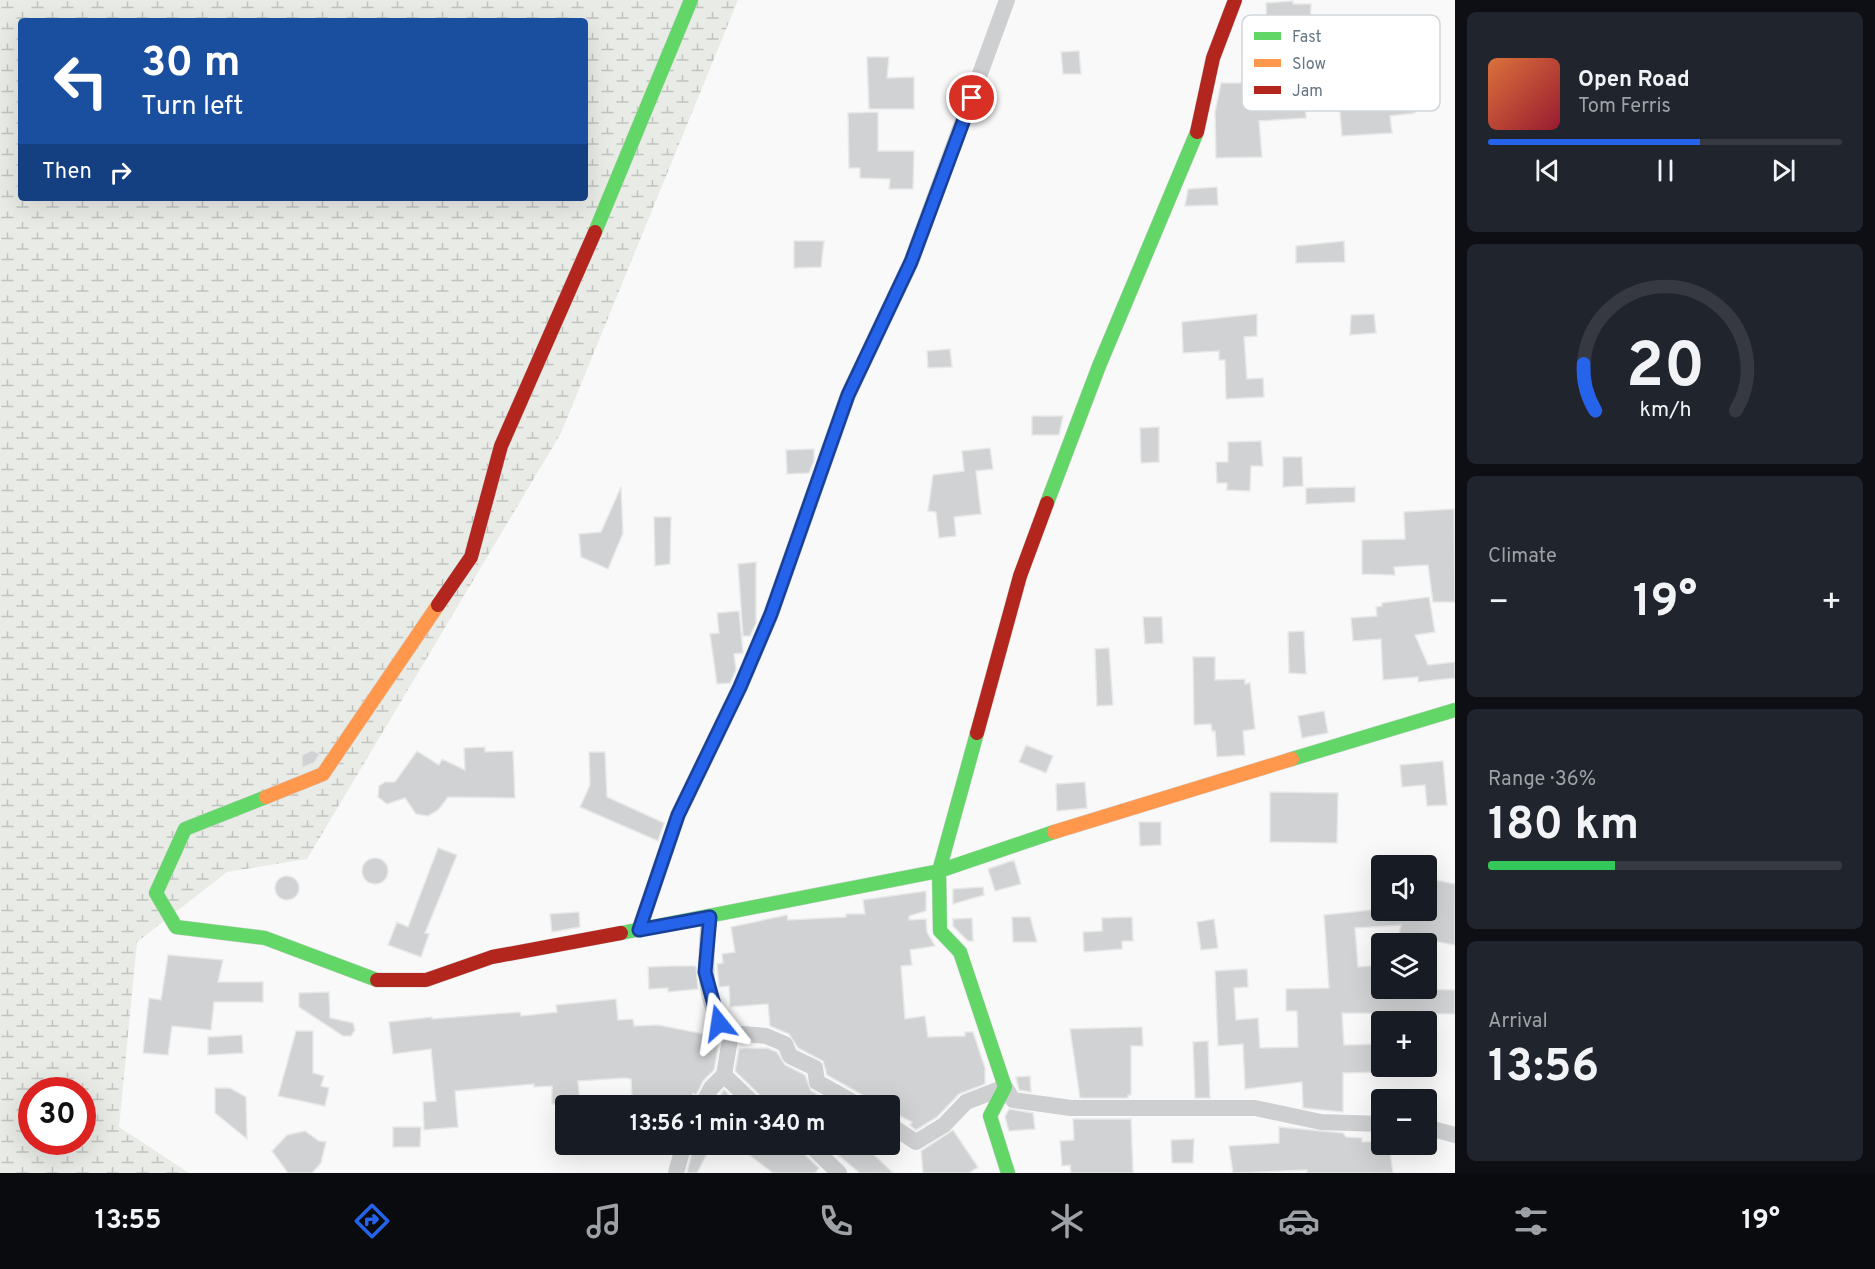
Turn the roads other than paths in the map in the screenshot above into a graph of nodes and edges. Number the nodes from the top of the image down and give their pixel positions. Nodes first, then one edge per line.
1 (691, 0) edge
2 (1006, 0) edge
3 (1235, 0) edge
4 (1455, 710) edge
5 (939, 871) junction
6 (710, 917) junction
7 (639, 930) junction
8 (731, 1033) junction
9 (724, 1076) junction
10 (1005, 1087) junction
11 (708, 1095) edge
12 (744, 1095) edge
13 (840, 1095) edge
14 (1371, 1124) edge
15 (1437, 1130) edge
16 (900, 1132) edge
17 (1455, 1135) edge
18 (681, 1155) edge
19 (820, 1155) edge
20 (676, 1173) edge
21 (839, 1173) edge
22 (1008, 1173) edge

1 - 7 street
2 - 7 street
3 - 5 street
4 - 5 street
5 - 6 street
5 - 10 street
6 - 7 street
6 - 8 street
8 - 9 street
8 - 13 street
9 - 11 street
9 - 12 street
10 - 14 street
10 - 16 street
10 - 22 street
15 - 17 street
18 - 20 street
19 - 21 street

